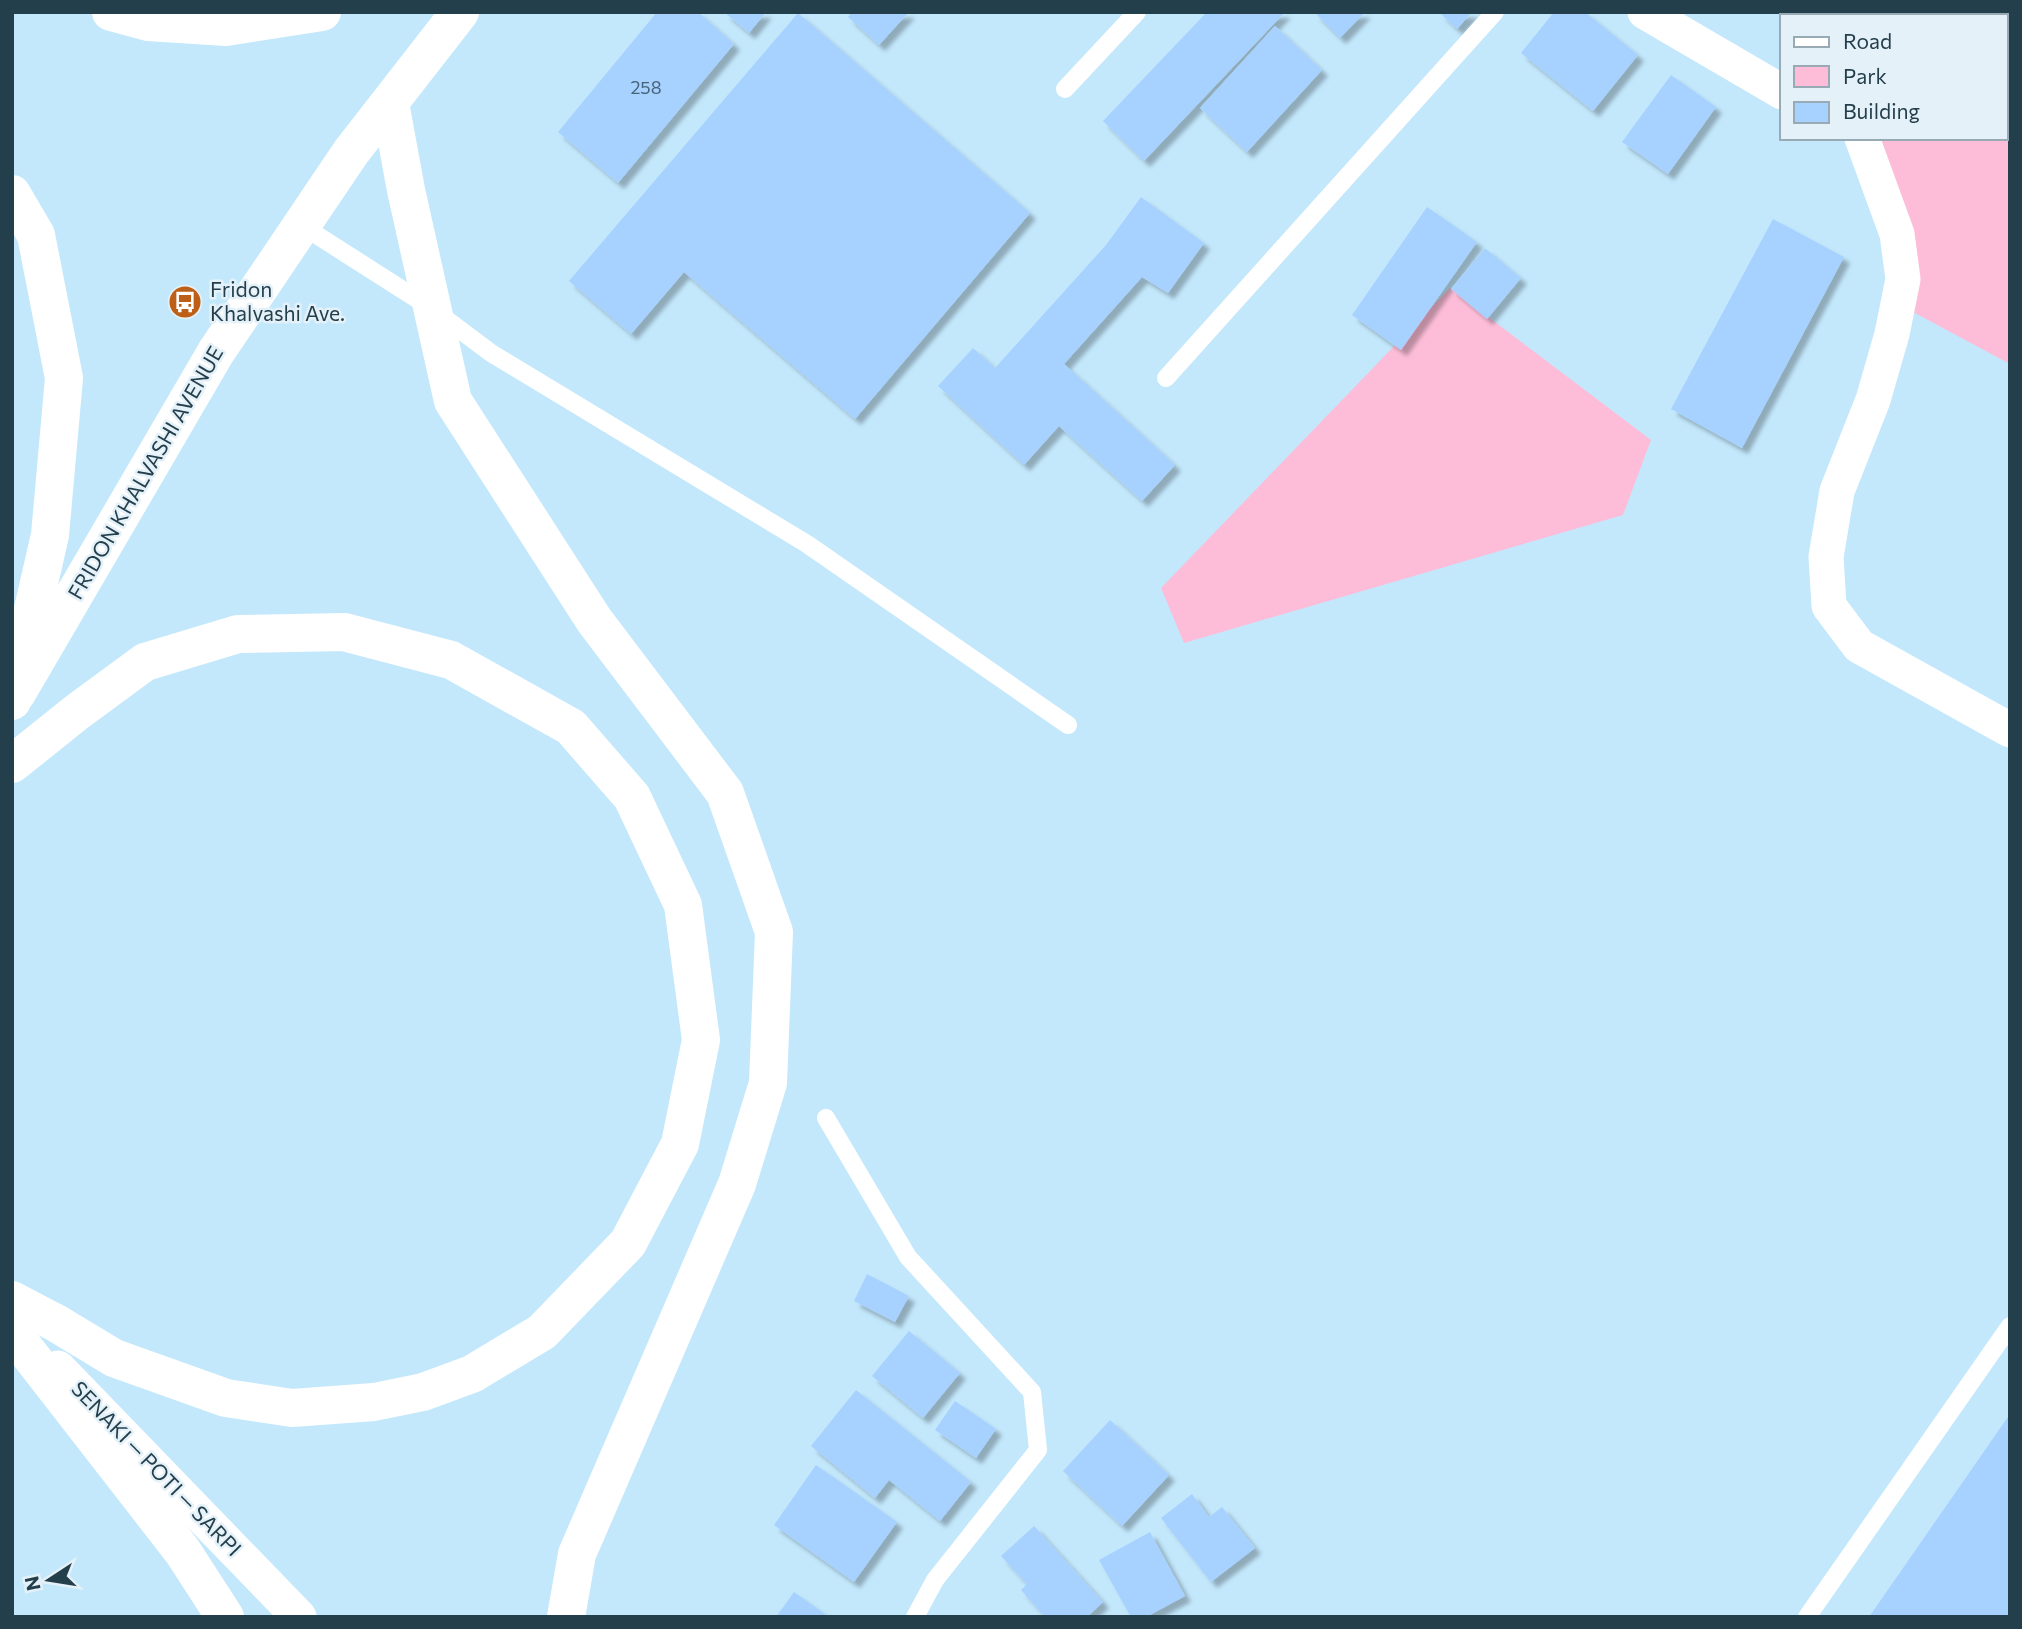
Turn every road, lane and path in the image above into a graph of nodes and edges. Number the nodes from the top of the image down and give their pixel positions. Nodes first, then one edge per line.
1 (111, 12) edge
2 (322, 12) edge
3 (460, 12) edge
4 (1137, 12) edge
5 (1495, 12) edge
6 (1646, 12) edge
7 (1065, 89) dead end
8 (1780, 91) edge
9 (390, 103) junction
10 (1863, 140) edge
11 (12, 194) edge
12 (302, 225) junction
13 (431, 308) junction
14 (1166, 378) dead end
15 (14, 699) edge
16 (1068, 725) dead end
17 (2010, 730) edge
18 (12, 764) edge
19 (826, 1118) dead end
20 (12, 1300) edge
21 (12, 1321) edge
22 (2010, 1326) edge
23 (12, 1332) edge
24 (225, 1617) edge
25 (299, 1617) edge
26 (566, 1617) edge
27 (915, 1617) edge
28 (1807, 1617) edge

1 - 2 main road
3 - 9 main road, FRIDON KHALVASHI AVENUE
4 - 7 lane
5 - 14 lane
6 - 8 street
9 - 12 main road, FRIDON KHALVASHI AVENUE
9 - 13 main road
10 - 17 street
11 - 15 main road
12 - 13 lane
12 - 15 main road, FRIDON KHALVASHI AVENUE
13 - 16 lane
13 - 26 main road
18 - 20 main road
19 - 27 lane
21 - 25 street, SENAKI — POTI — SARPI
22 - 28 lane
23 - 24 main road

